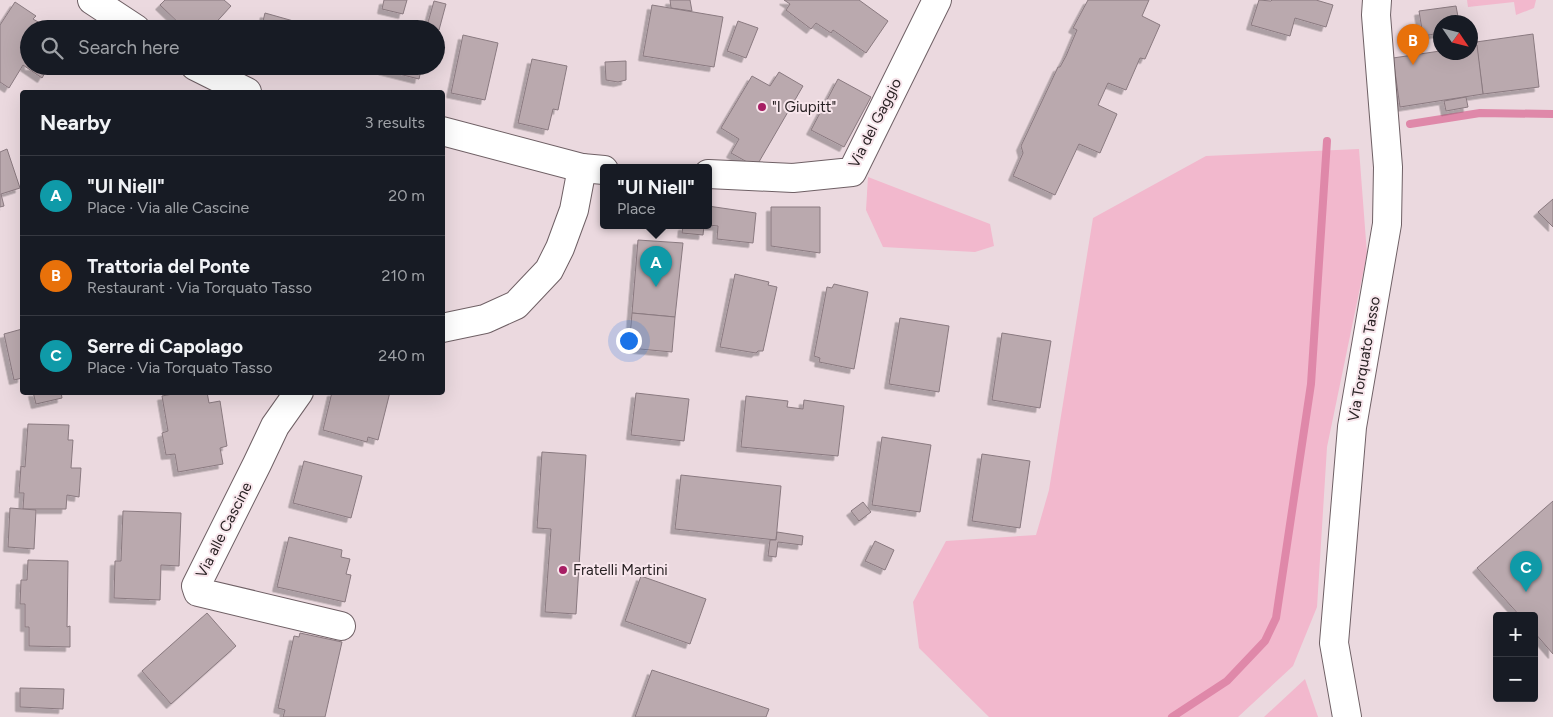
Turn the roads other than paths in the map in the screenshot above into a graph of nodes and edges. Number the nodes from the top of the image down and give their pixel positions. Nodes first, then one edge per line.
1 (92, 0) edge
2 (937, 0) edge
3 (1377, 0) edge
4 (122, 20) edge
5 (213, 75) edge
6 (243, 90) edge
7 (445, 132) edge
8 (592, 169) edge
9 (712, 174) edge
10 (445, 327) edge
11 (297, 395) edge
12 (341, 626) dead end
13 (1347, 717) edge

1 - 4 street
2 - 9 street, Via del Gaggio
3 - 13 street, Via Torquato Tasso
5 - 6 street
7 - 8 street
8 - 10 street
11 - 12 street, Via alle Cascine

